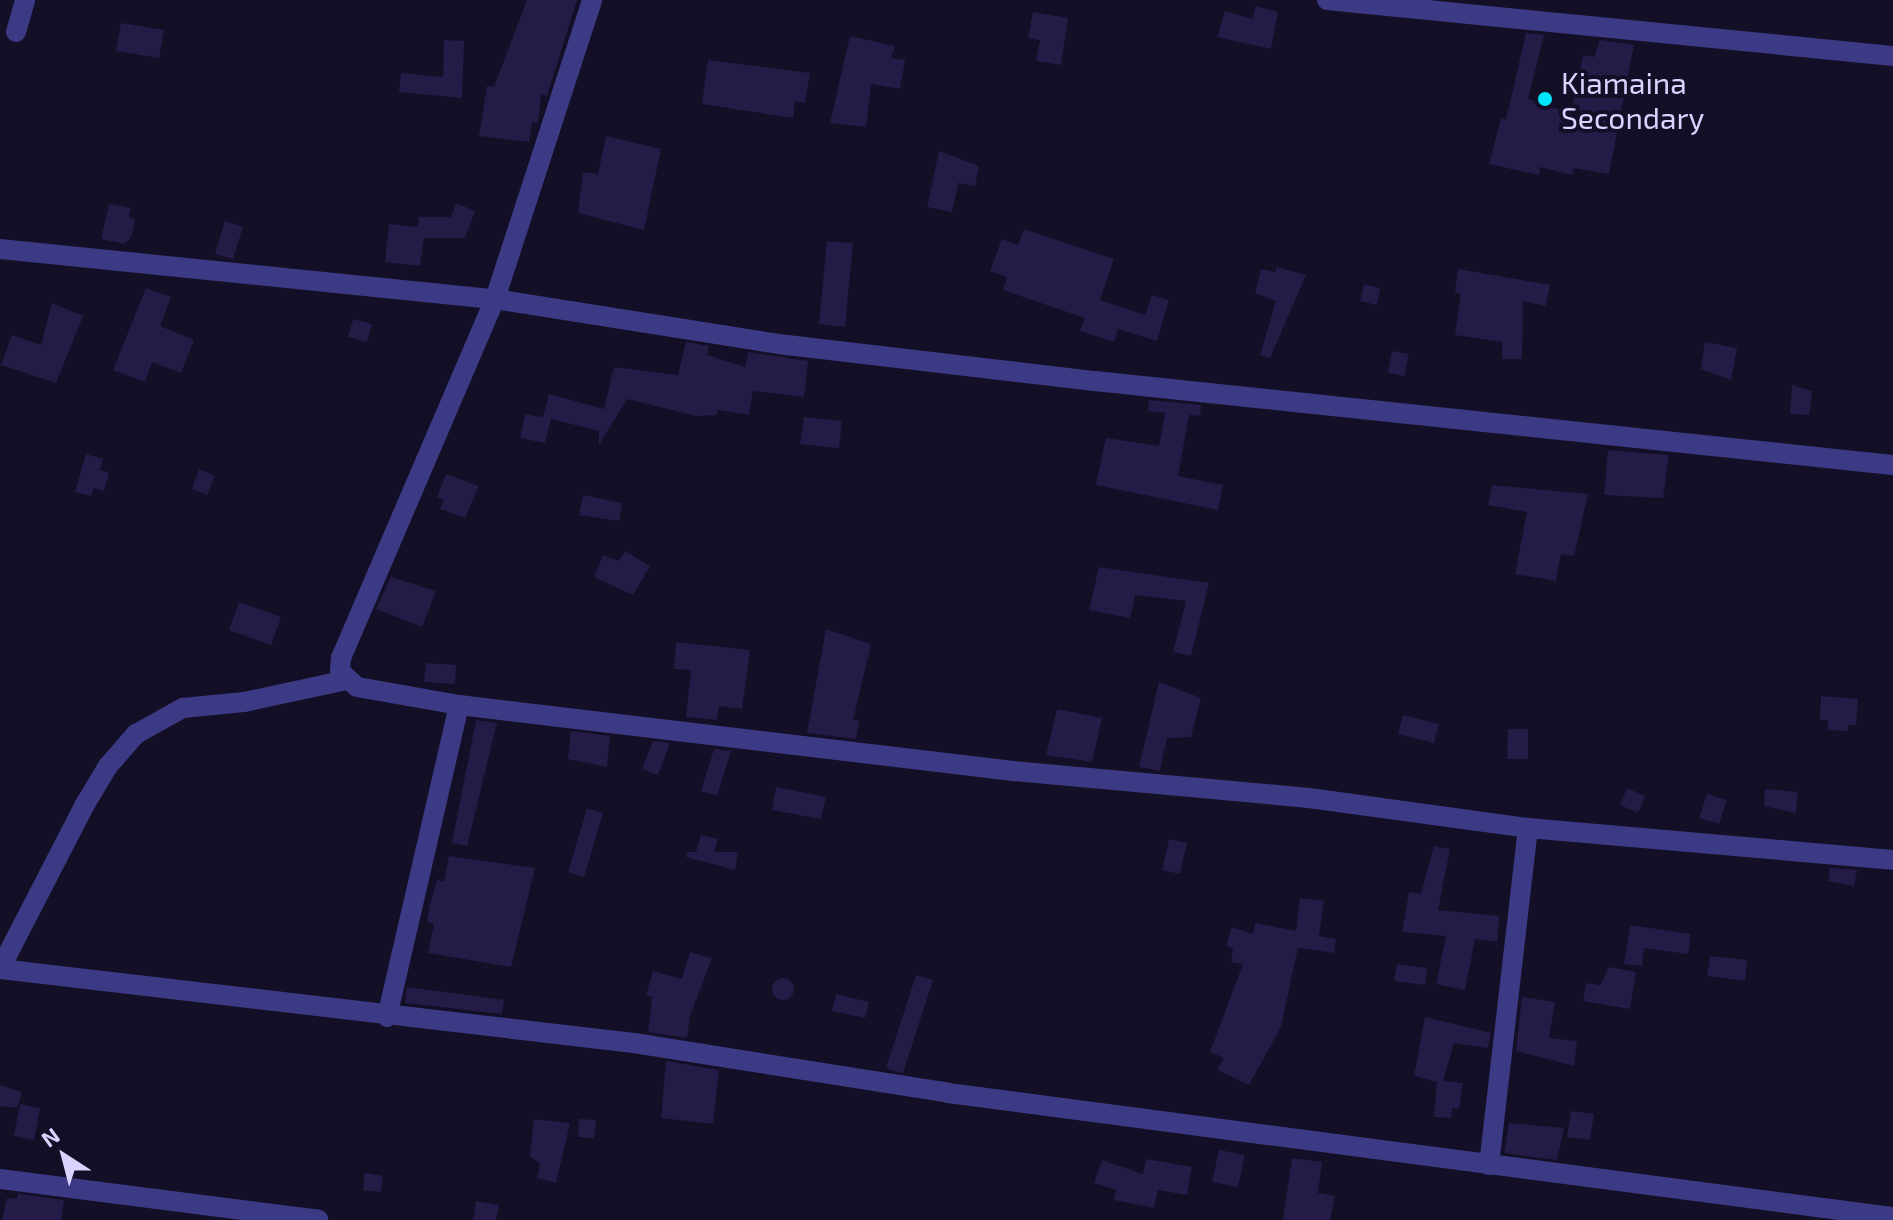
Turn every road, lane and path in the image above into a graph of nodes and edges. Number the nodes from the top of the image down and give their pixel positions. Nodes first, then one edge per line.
1 (25, 0) edge
2 (592, 0) edge
3 (1327, 0) edge
4 (16, 32) dead end
5 (1893, 56) edge
6 (0, 249) edge
7 (495, 299) junction
8 (1893, 465) edge
9 (347, 680) junction
10 (459, 705) junction
11 (1528, 828) junction
12 (1893, 860) edge
13 (0, 969) edge
14 (387, 1017) junction
15 (1489, 1165) junction
16 (0, 1179) edge
17 (1893, 1217) edge
18 (318, 1220) edge

1 - 4 street
2 - 7 street
3 - 5 street
6 - 7 street
7 - 8 street
7 - 9 street
9 - 10 street
9 - 13 street
10 - 11 street
10 - 14 street
11 - 12 street
11 - 15 street
13 - 14 street
14 - 15 street
15 - 17 street
16 - 18 street

